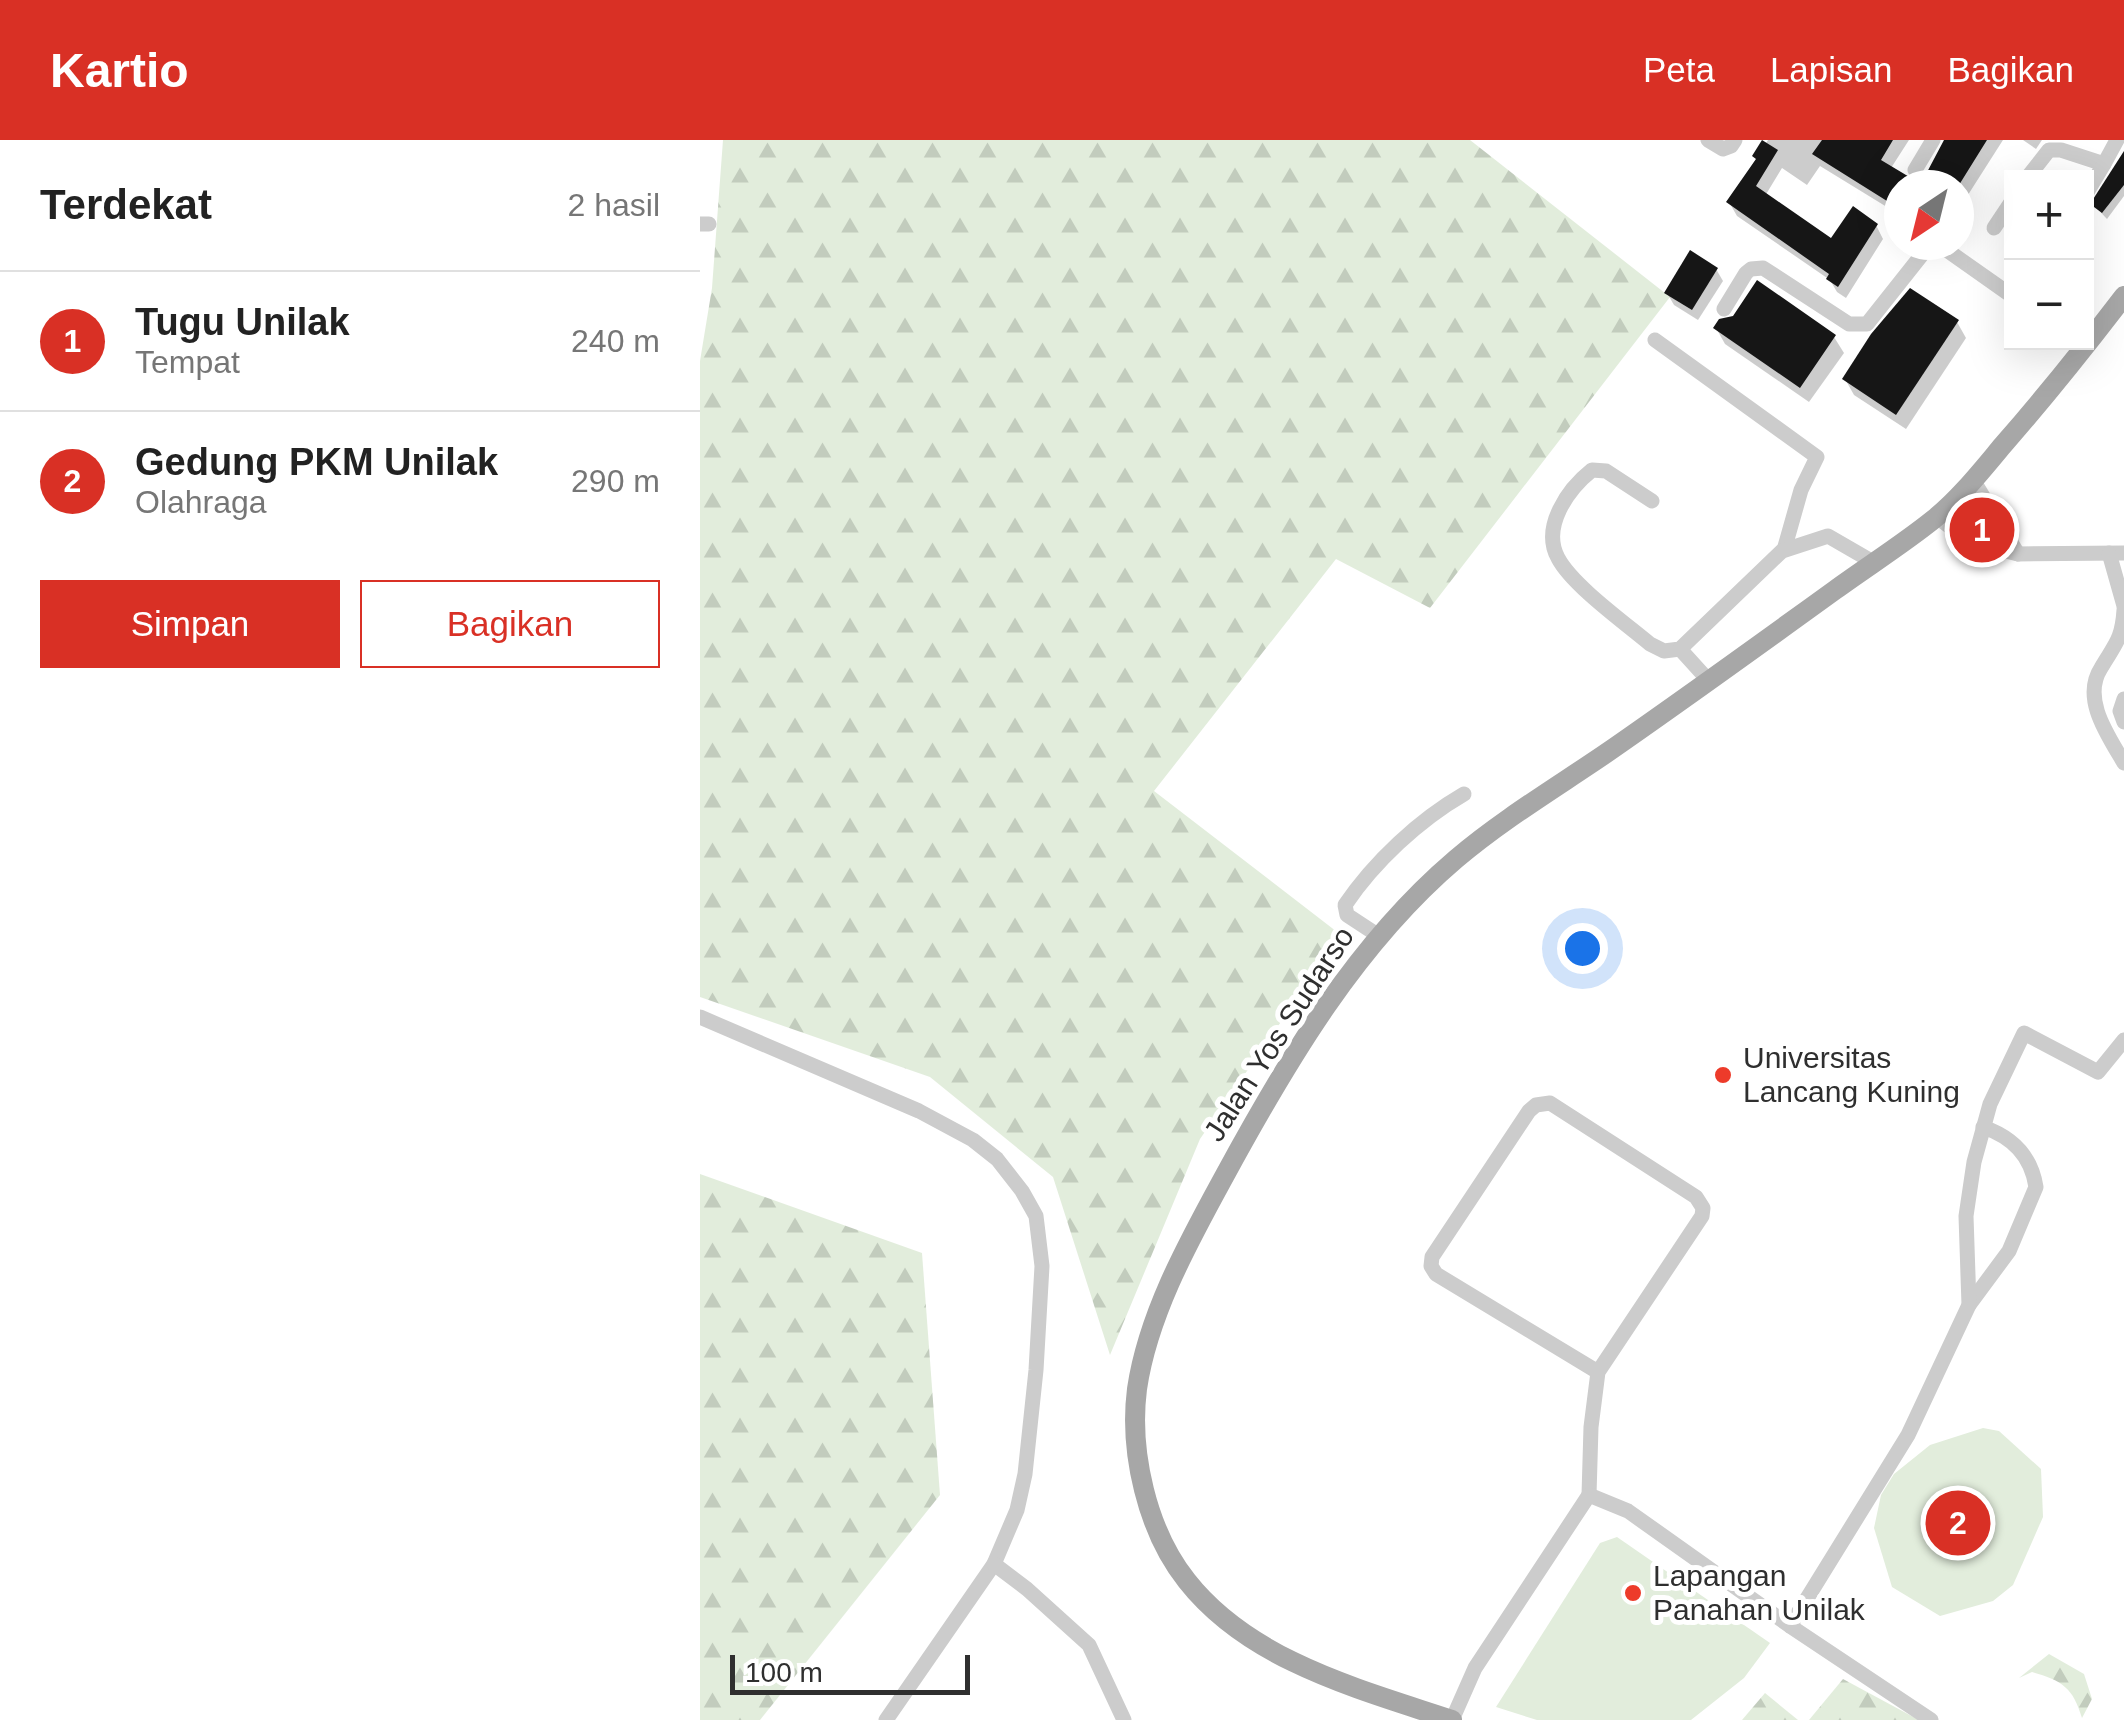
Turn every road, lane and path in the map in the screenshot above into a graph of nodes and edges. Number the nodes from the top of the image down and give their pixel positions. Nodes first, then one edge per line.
1 (1708, 140) edge
2 (1735, 140) edge
3 (1933, 140) edge
4 (2117, 140) edge
5 (2104, 164) junction
6 (1914, 170) dead end
7 (2033, 170) edge
8 (2094, 181) edge
9 (2004, 213) edge
10 (1994, 228) dead end
11 (2004, 290) edge
12 (2124, 296) edge
13 (1724, 308) dead end
14 (1655, 340) dead end
15 (1973, 480) junction
16 (1652, 500) dead end
17 (1936, 517) junction
18 (1784, 550) junction
19 (2116, 553) edge
20 (2018, 554) junction
21 (1873, 562) junction
22 (2124, 608) edge
23 (1680, 649) junction
24 (1709, 682) junction
25 (2124, 698) edge
26 (2124, 722) edge
27 (2124, 764) edge
28 (1464, 794) dead end
29 (1379, 936) junction
30 (700, 1017) edge
31 (2124, 1040) edge
32 (1983, 1127) junction
33 (1969, 1306) junction
34 (1598, 1372) junction
35 (1590, 1495) junction
36 (994, 1564) junction
37 (1790, 1626) junction
38 (886, 1720) edge
39 (1124, 1720) edge
40 (1452, 1720) edge
41 (1931, 1720) edge

1 - 2 street
3 - 6 street
4 - 5 street
5 - 7 street
5 - 8 street
9 - 10 street
11 - 13 street
12 - 15 main road, Jalan Yos Sudarso
14 - 18 street
15 - 17 main road, Jalan Yos Sudarso
15 - 20 street
16 - 23 street
17 - 20 street
17 - 21 main road, Jalan Yos Sudarso
18 - 21 street
18 - 23 street
19 - 20 street
19 - 22 street
21 - 24 main road, Jalan Yos Sudarso
22 - 27 street
23 - 24 street
24 - 29 main road, Jalan Yos Sudarso
25 - 26 street
28 - 29 street
29 - 40 main road, Jalan Yos Sudarso
30 - 36 street
31 - 32 street
32 - 33 street
32 - 33 street
33 - 37 street
34 - 34 street
34 - 35 street
35 - 37 street
35 - 40 street
36 - 38 street
36 - 39 street
37 - 41 street

